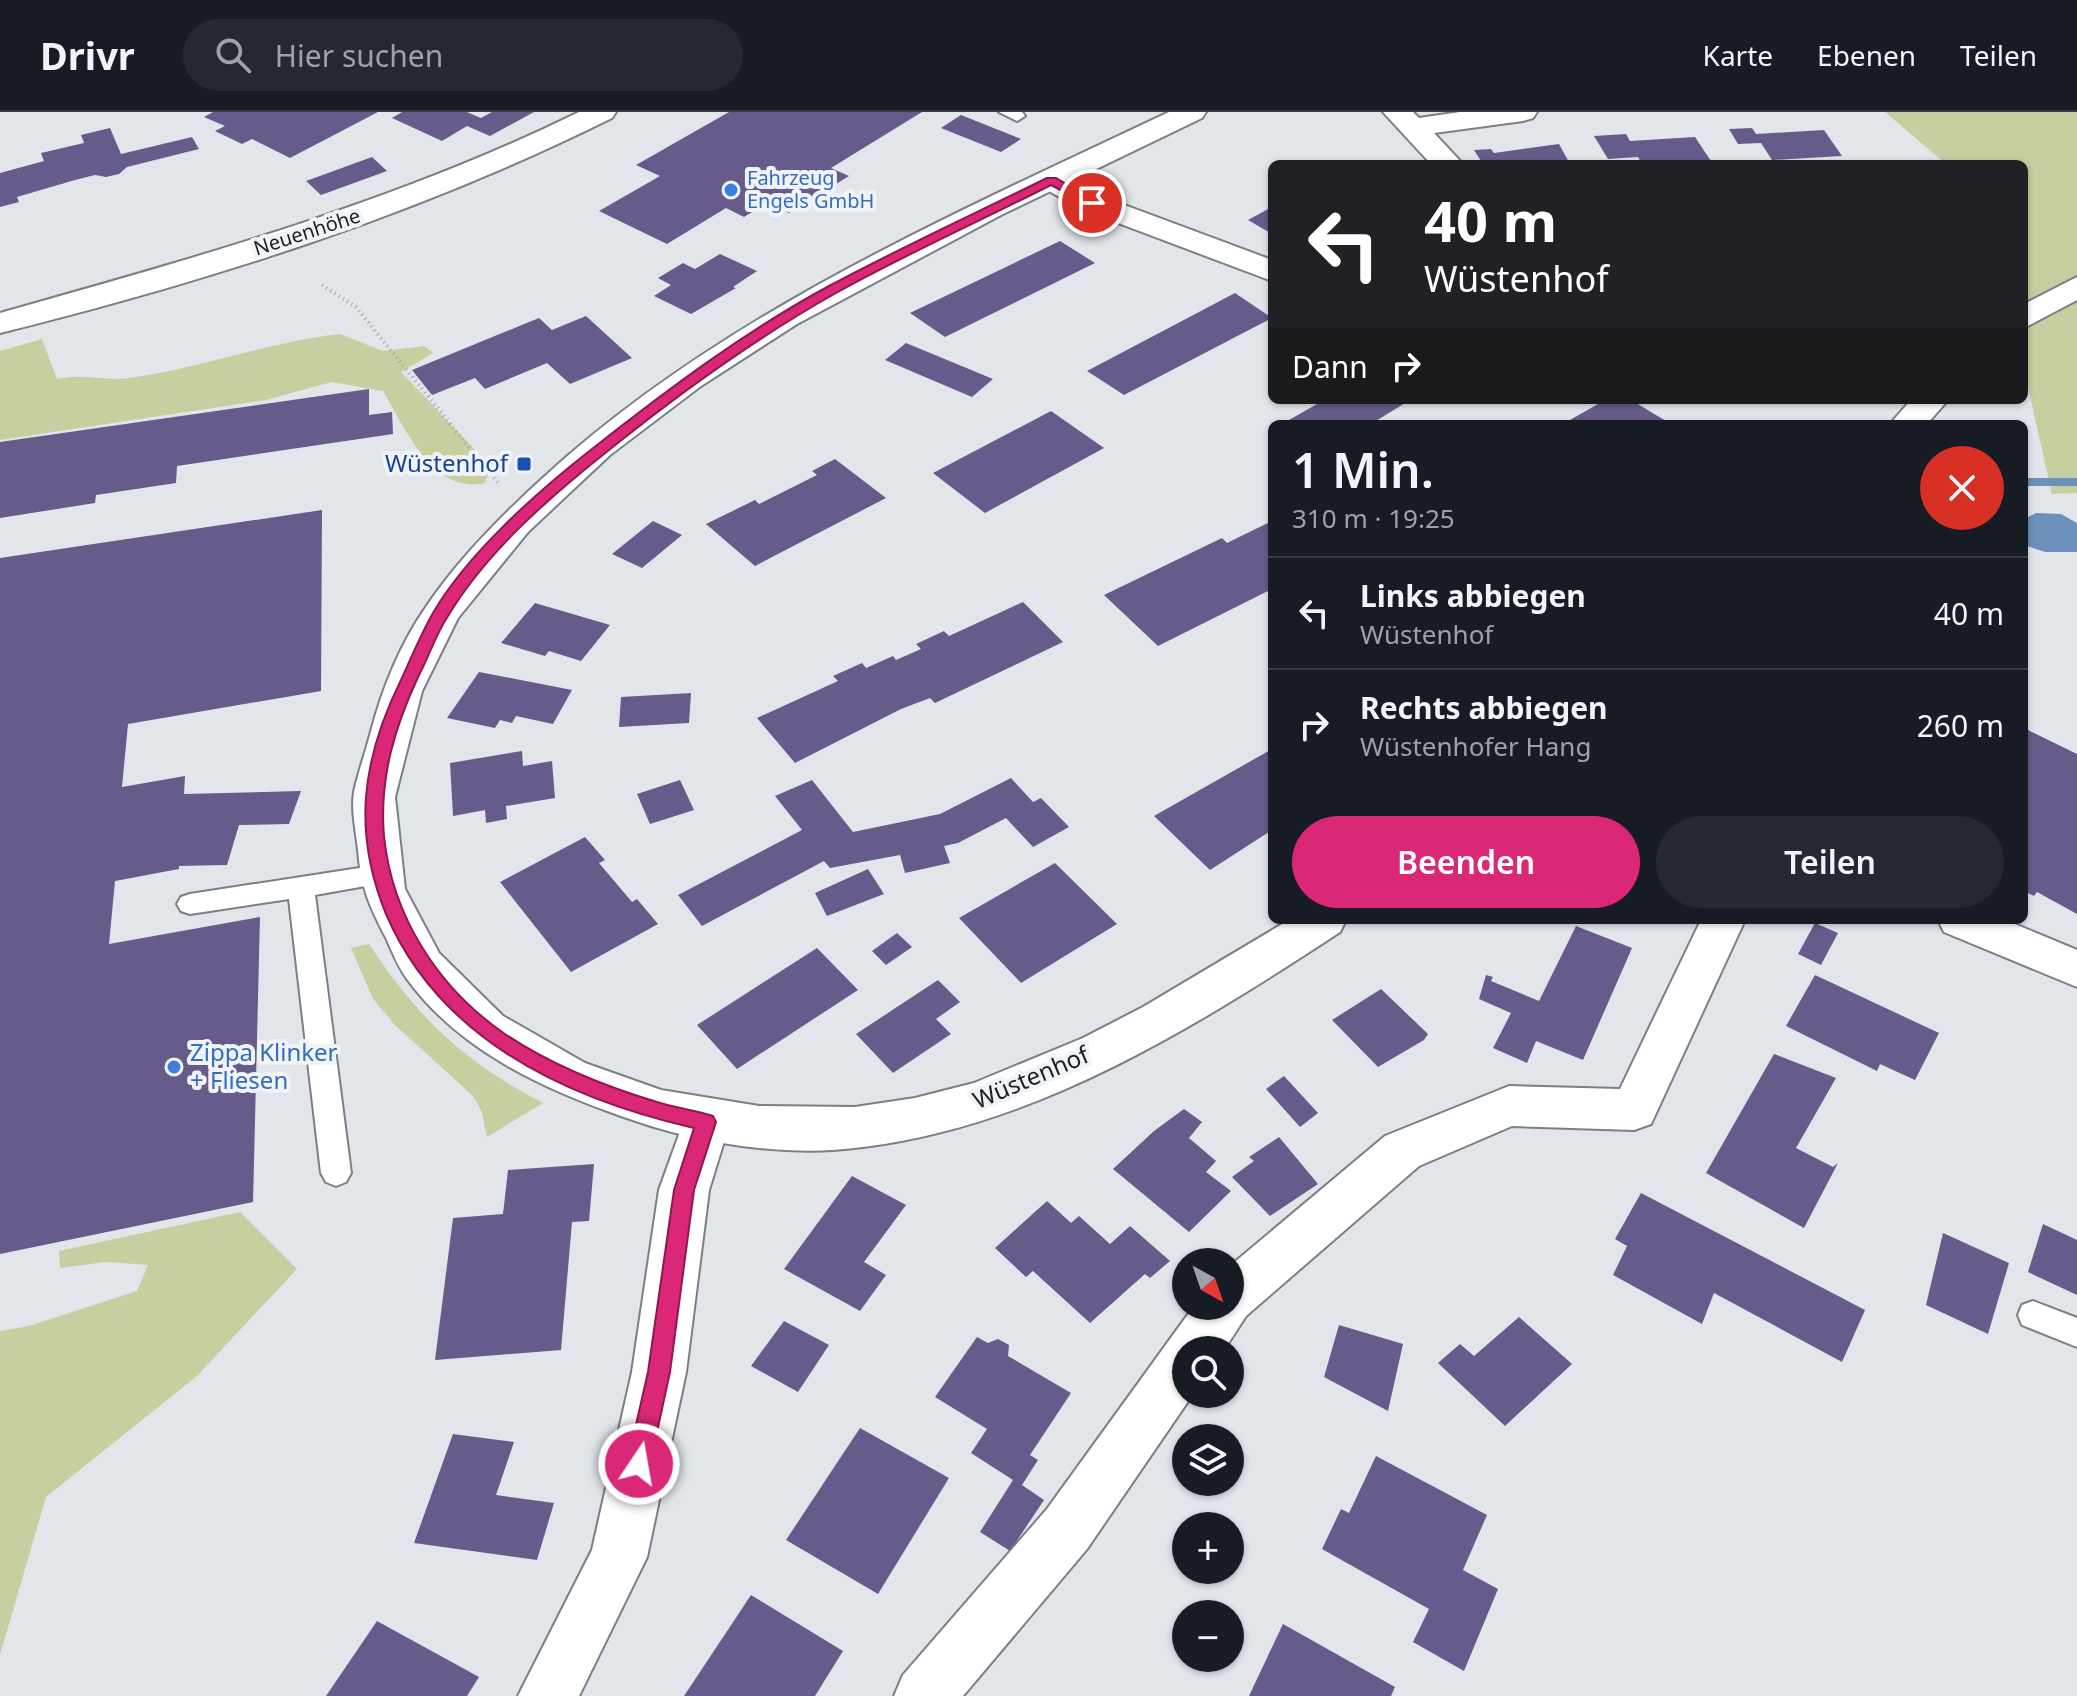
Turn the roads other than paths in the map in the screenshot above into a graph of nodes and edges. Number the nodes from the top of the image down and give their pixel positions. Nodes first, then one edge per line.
1 (602, 112) edge
2 (1192, 112) edge
3 (1523, 112) edge
4 (1405, 120) edge
5 (1444, 160) edge
6 (1051, 180) junction
7 (1268, 269) edge
8 (2077, 287) edge
9 (2028, 316) edge
10 (0, 323) edge
11 (1927, 404) edge
12 (1911, 420) edge
13 (379, 875) junction
14 (301, 887) junction
15 (190, 904) dead end
16 (1317, 924) edge
17 (1721, 924) edge
18 (1970, 924) edge
19 (2077, 969) edge
20 (706, 1122) junction
21 (336, 1173) dead end
22 (1244, 1286) edge
23 (2033, 1315) dead end
24 (2077, 1333) edge
25 (1172, 1380) edge
26 (548, 1696) edge
27 (924, 1696) edge

1 - 10 main road, Neuenhöhe
2 - 6 main road, Wüstenhof
3 - 4 main road
4 - 5 main road
6 - 7 main road
6 - 13 main road, Wüstenhof
8 - 9 main road
11 - 12 main road
13 - 14 lane
13 - 20 main road, Wüstenhof
14 - 15 lane
14 - 21 lane
16 - 20 main road, Wüstenhof
17 - 22 main road
18 - 19 main road
20 - 26 main road
23 - 24 lane
25 - 27 main road

